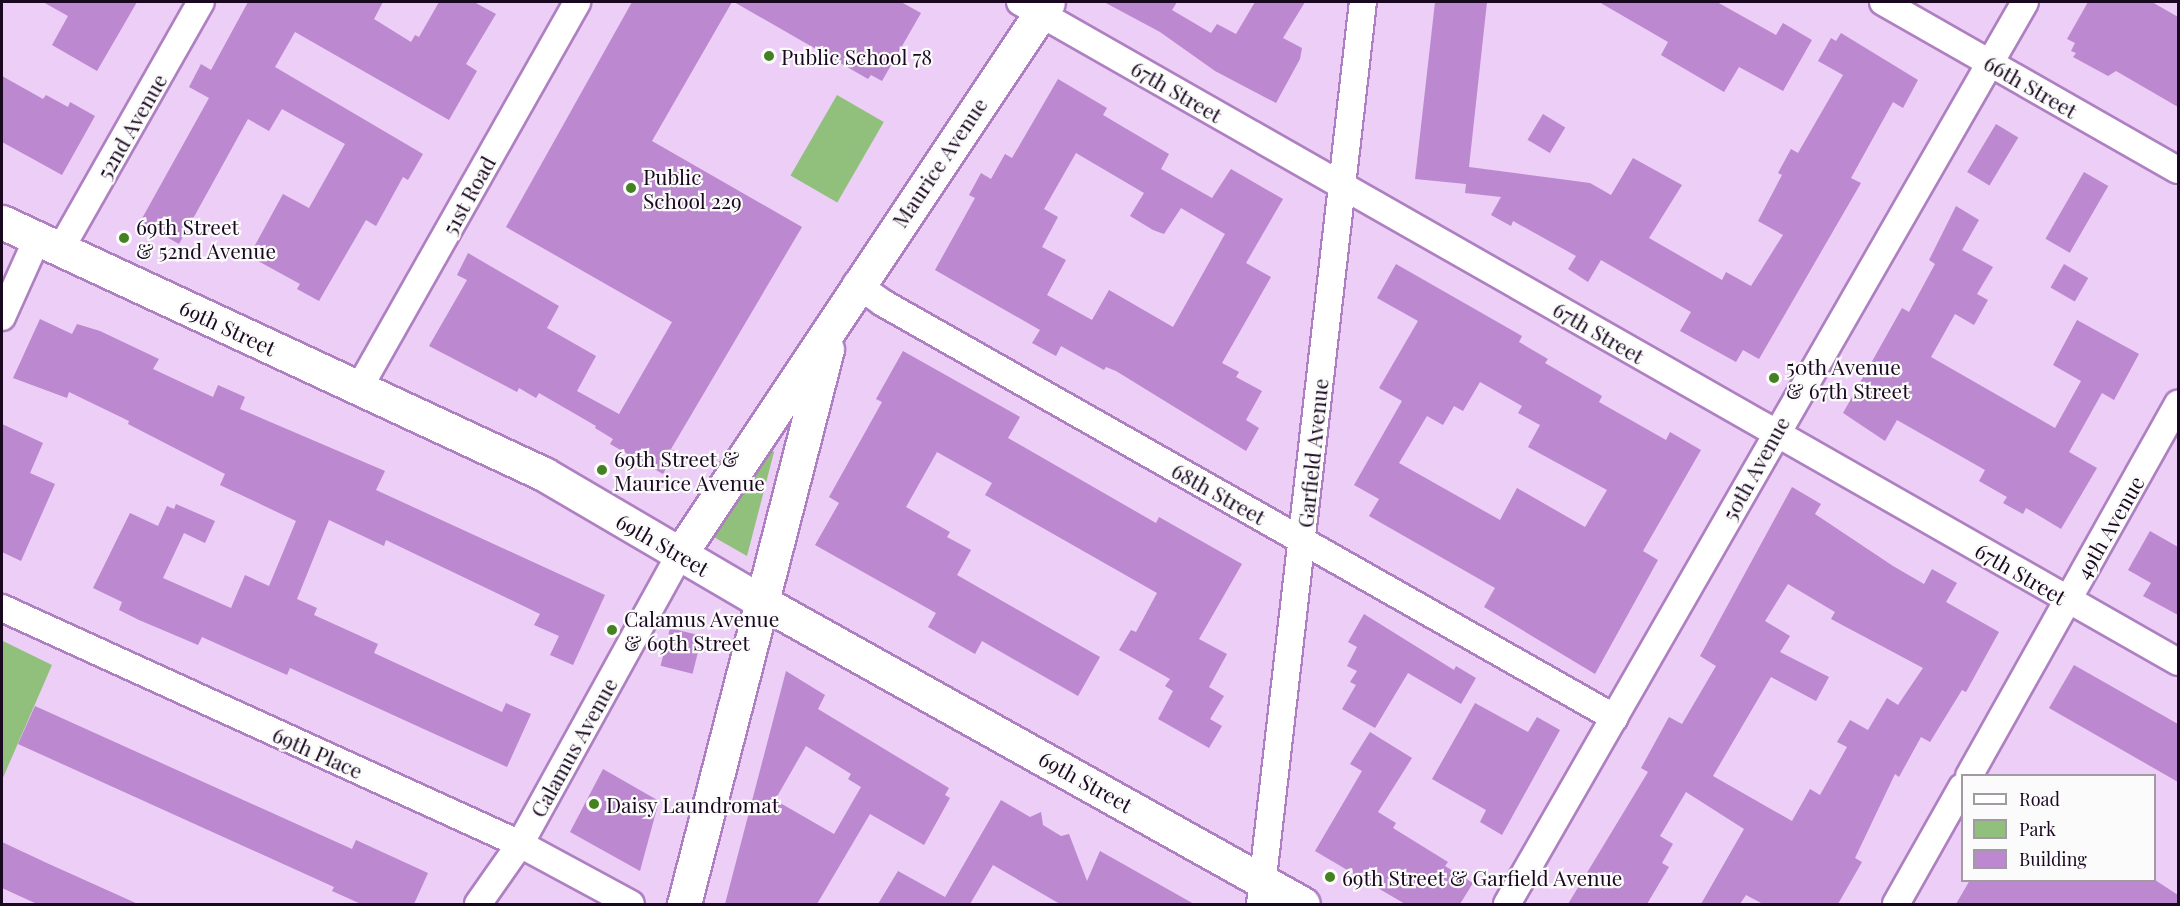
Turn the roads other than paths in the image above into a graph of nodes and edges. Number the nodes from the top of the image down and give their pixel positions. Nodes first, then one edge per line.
1 (201, 2) edge
2 (577, 2) edge
3 (1363, 2) edge
4 (1883, 2) edge
5 (2025, 2) edge
6 (1037, 5) edge
7 (1991, 62) junction
8 (2178, 170) edge
9 (1340, 184) junction
10 (2, 222) edge
11 (49, 244) junction
12 (856, 284) junction
13 (2, 317) edge
14 (833, 324) junction
15 (359, 388) junction
16 (2178, 404) edge
17 (1775, 432) junction
18 (1303, 541) junction
19 (680, 554) junction
20 (2068, 599) junction
21 (764, 603) junction
22 (2, 608) edge
23 (2178, 662) edge
24 (1615, 717) junction
25 (1970, 774) edge
26 (1961, 789) edge
27 (520, 844) junction
28 (1262, 893) edge
29 (478, 904) edge
30 (631, 904) edge
31 (684, 904) edge
32 (1303, 904) edge
33 (1507, 904) edge
34 (1896, 904) edge

1 - 11 street, 52nd Avenue
2 - 15 street, 51st Road
3 - 9 street, Garfield Avenue
4 - 7 street, 66th Street
5 - 7 street, 50th Avenue
6 - 9 street, 67th Street
6 - 12 street, Maurice Avenue
7 - 8 street, 66th Street
7 - 17 street, 50th Avenue
9 - 17 street, 67th Street
9 - 18 street, Garfield Avenue
10 - 11 street, 69th Street
11 - 13 street, 52nd Avenue
11 - 15 street, 69th Street
12 - 14 street, Maurice Avenue
12 - 18 street, 68th Street
14 - 19 street, Maurice Avenue
14 - 21 street, Maurice Avenue
15 - 19 street, 69th Street
16 - 20 street, 49th Avenue
17 - 20 street, 67th Street
17 - 24 street, 50th Avenue
18 - 24 street, 68th Street
18 - 28 street, Garfield Avenue
19 - 21 street, 69th Street
19 - 27 street, Calamus Avenue
20 - 23 street, 67th Street
20 - 25 street, 49th Avenue
21 - 28 street, 69th Street
21 - 31 street, Maurice Avenue
22 - 27 street, 69th Place
24 - 33 street, 50th Avenue
26 - 34 street
27 - 29 street, Calamus Avenue
27 - 30 street, 69th Place
28 - 32 street, 69th Street

